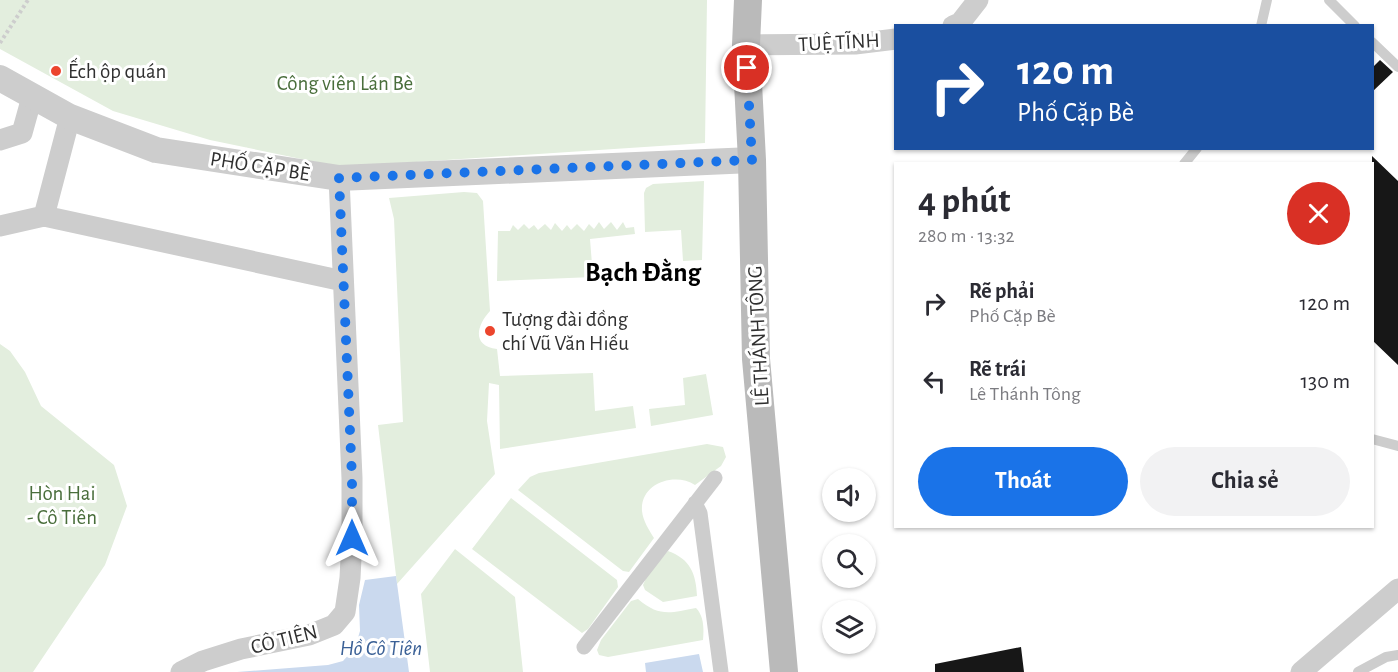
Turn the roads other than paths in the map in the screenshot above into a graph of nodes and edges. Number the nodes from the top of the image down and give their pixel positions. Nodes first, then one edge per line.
1 (748, 0) edge
2 (978, 0) edge
3 (1267, 0) edge
4 (1329, 0) edge
5 (958, 24) edge
6 (1261, 24) edge
7 (1353, 24) edge
8 (894, 39) edge
9 (1374, 44) edge
10 (746, 45) junction
11 (1398, 67) edge
12 (0, 78) edge
13 (33, 98) junction
14 (70, 117) junction
15 (0, 140) edge
16 (1195, 150) edge
17 (752, 160) junction
18 (1186, 162) edge
19 (339, 178) junction
20 (44, 216) junction
21 (0, 226) edge
22 (343, 281) junction
23 (1374, 440) edge
24 (1398, 446) edge
25 (715, 478) dead end
26 (695, 503) junction
27 (1398, 590) edge
28 (584, 647) dead end
29 (1398, 655) edge
30 (182, 672) edge
31 (721, 672) edge
32 (784, 672) edge
33 (1301, 672) edge
34 (1358, 672) edge

1 - 10 main road, LÊ THÁNH TÔNG
2 - 5 street
3 - 6 lane
4 - 7 lane
8 - 10 street, TUỆ TĨNH
9 - 11 lane
10 - 17 main road, LÊ THÁNH TÔNG
12 - 13 street, PHỐ CẶP BÈ
13 - 14 street, PHỐ CẶP BÈ
13 - 15 street
14 - 19 street, PHỐ CẶP BÈ
14 - 20 street
16 - 18 lane
17 - 19 street, PHỐ CẶP BÈ
17 - 32 main road, LÊ THÁNH TÔNG
19 - 22 street, CÔ TIÊN
20 - 21 street
20 - 22 street
22 - 30 street, CÔ TIÊN
23 - 24 lane
25 - 26 street
26 - 28 street
26 - 31 street
27 - 33 street
29 - 34 lane

